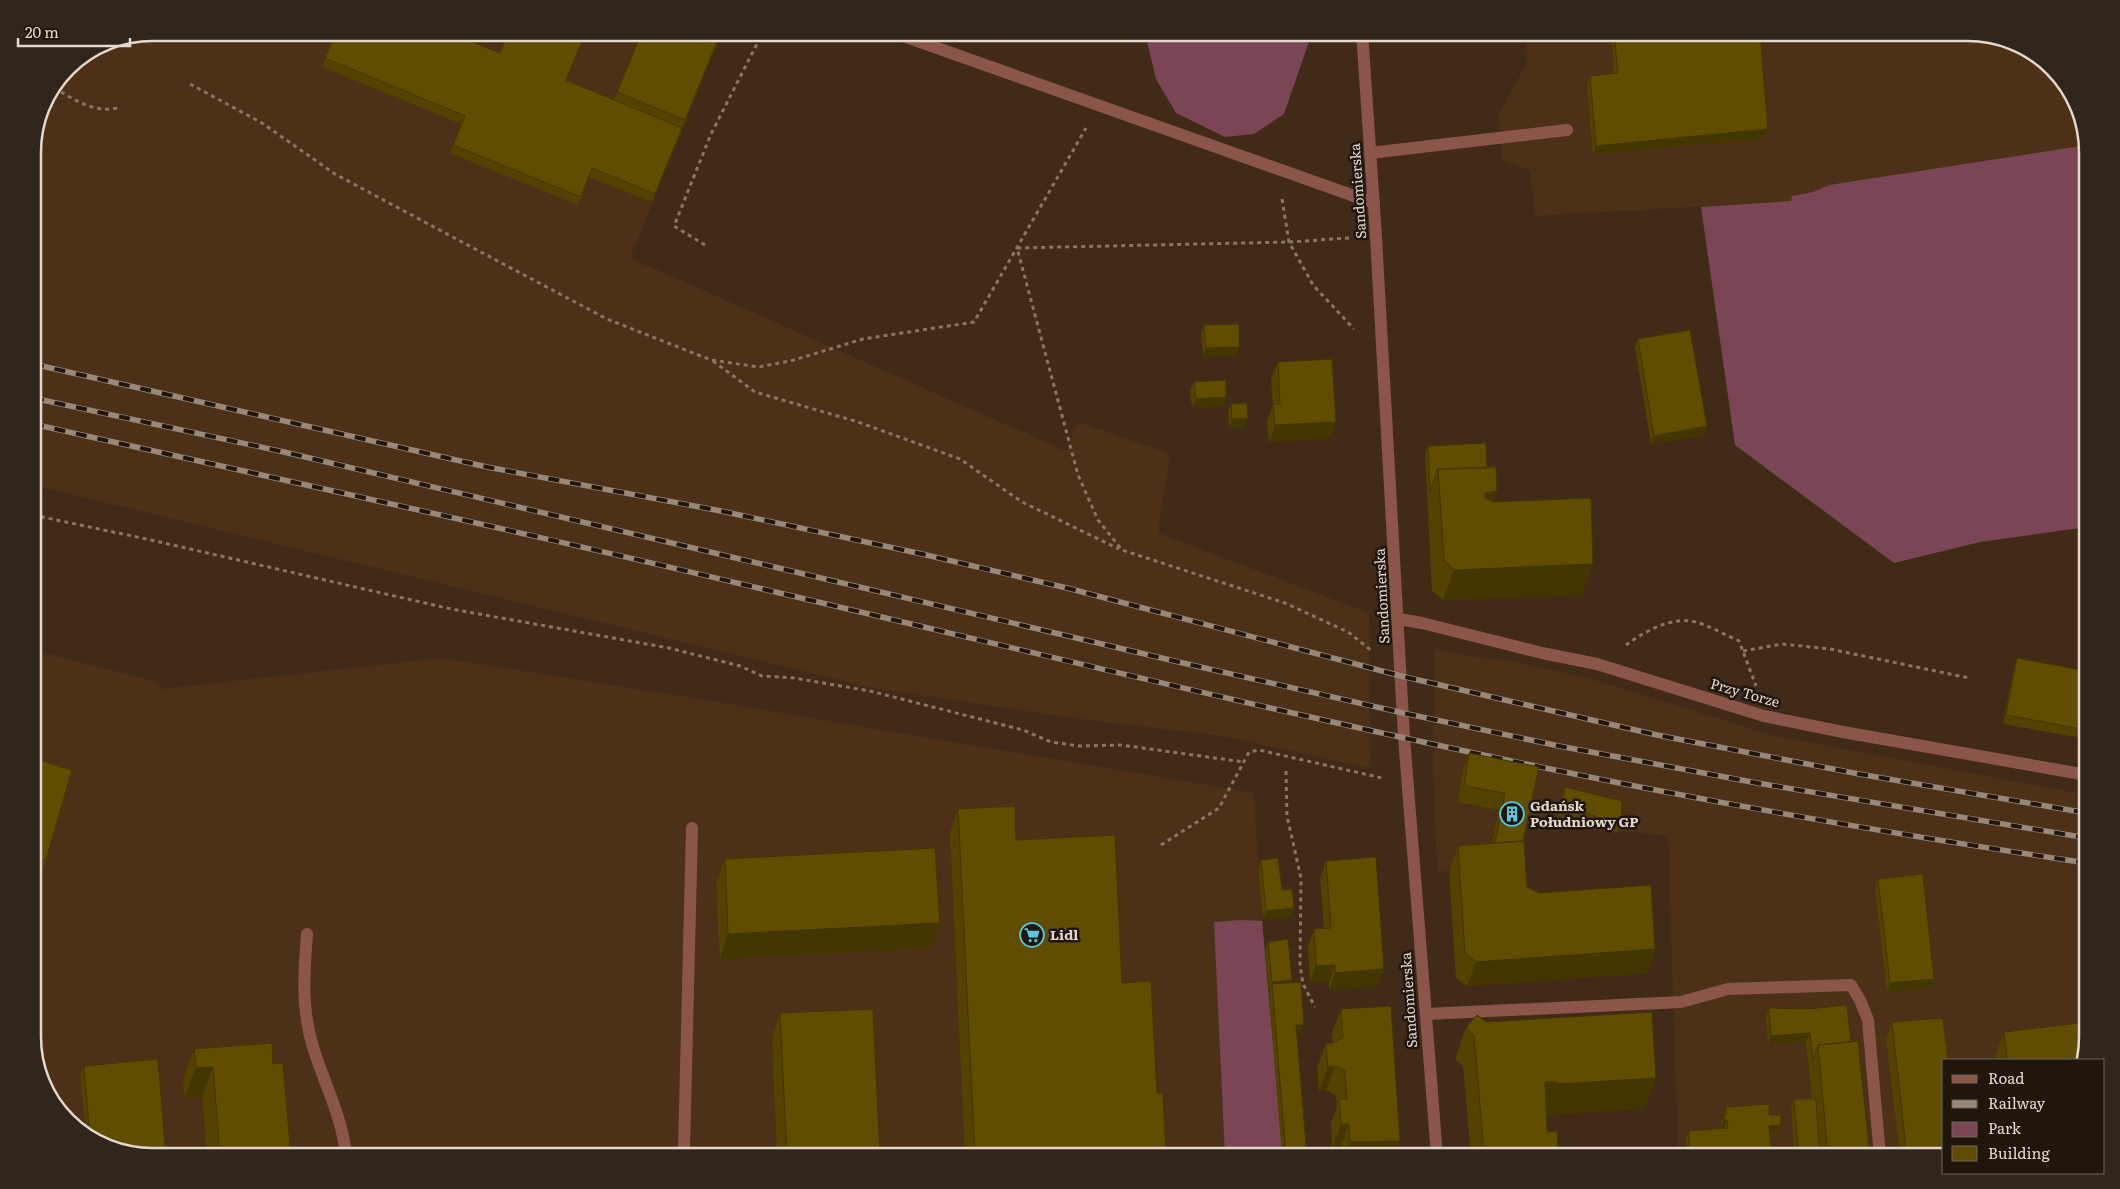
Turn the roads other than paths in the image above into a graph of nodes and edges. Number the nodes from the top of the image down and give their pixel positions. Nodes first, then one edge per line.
1 (917, 41) edge
2 (1363, 41) edge
3 (1567, 130) dead end
4 (1370, 153) junction
5 (1374, 203) junction
6 (1399, 619) junction
7 (2079, 774) edge
8 (692, 828) dead end
9 (307, 934) dead end
10 (1426, 1014) junction
11 (345, 1148) edge
12 (684, 1148) edge
13 (1436, 1148) edge
14 (1879, 1148) edge

1 - 5 street
2 - 4 street, Sandomierska
3 - 4 street
4 - 5 street, Sandomierska
5 - 6 street, Sandomierska
6 - 7 street, Przy Torze
6 - 10 street, Sandomierska
8 - 12 street
9 - 11 street
10 - 13 street, Sandomierska
10 - 14 street

